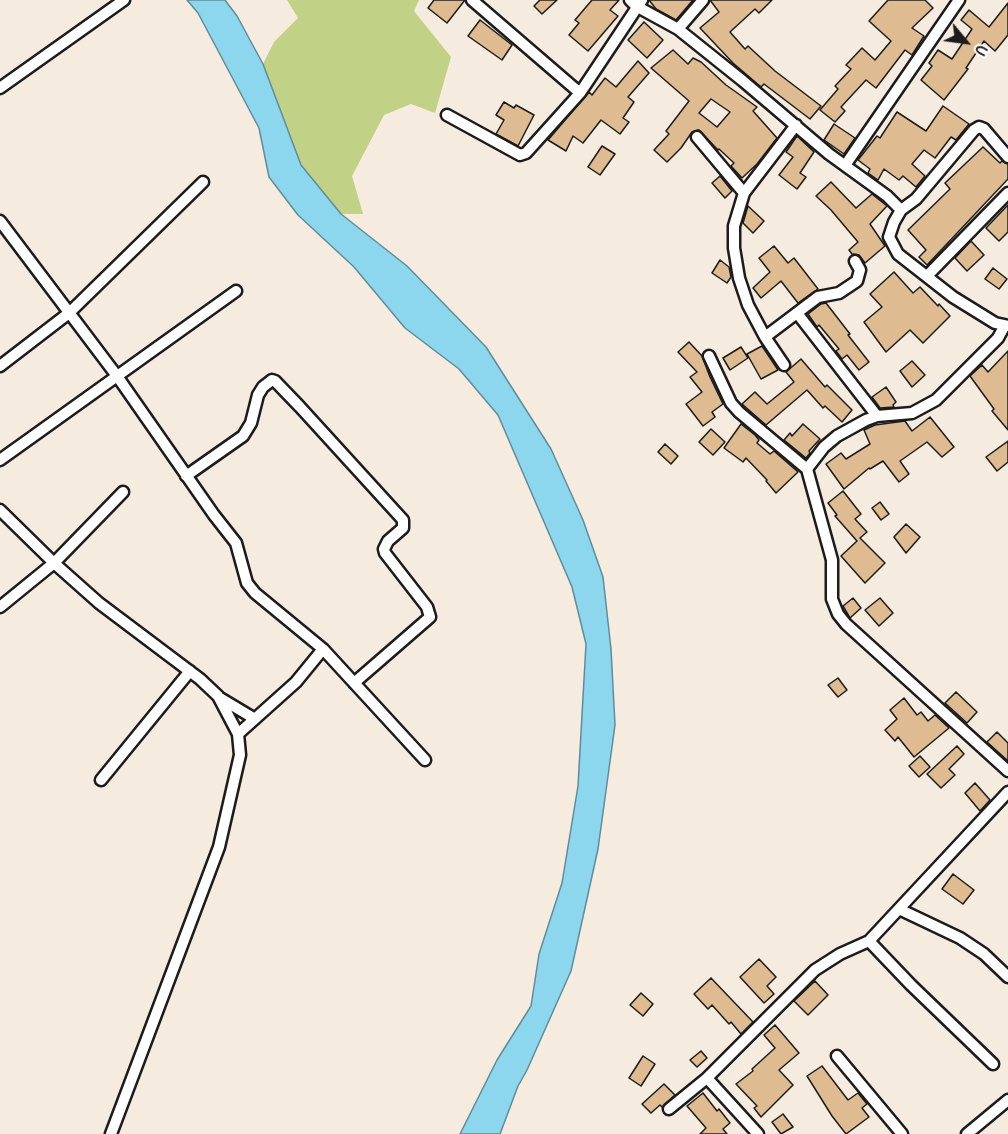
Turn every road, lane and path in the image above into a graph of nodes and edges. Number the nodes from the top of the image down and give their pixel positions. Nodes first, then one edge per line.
1 (124, 0) edge
2 (472, 0) edge
3 (703, 0) edge
4 (959, 0) edge
5 (636, 2) edge
6 (678, 29) junction
7 (0, 88) edge
8 (580, 93) junction
9 (447, 115) dead end
10 (796, 125) junction
11 (697, 137) dead end
12 (1008, 157) edge
13 (846, 165) junction
14 (203, 182) dead end
15 (1008, 192) edge
16 (744, 193) junction
17 (901, 210) junction
18 (0, 221) edge
19 (855, 261) dead end
20 (927, 276) junction
21 (236, 291) dead end
22 (69, 313) junction
23 (797, 313) junction
24 (1006, 326) edge
25 (765, 337) junction
26 (709, 356) dead end
27 (784, 365) dead end
28 (0, 366) edge
29 (117, 376) junction
30 (877, 416) junction
31 (0, 460) edge
32 (807, 468) junction
33 (186, 476) junction
34 (123, 492) dead end
35 (0, 510) edge
36 (54, 563) junction
37 (0, 608) edge
38 (323, 649) junction
39 (190, 671) junction
40 (354, 683) junction
41 (218, 696) junction
42 (255, 719) junction
43 (238, 734) junction
44 (425, 760) dead end
45 (1008, 771) edge
46 (101, 780) dead end
47 (1008, 792) edge
48 (899, 909) junction
49 (869, 941) junction
50 (1008, 977) edge
51 (837, 1056) dead end
52 (993, 1064) dead end
53 (707, 1078) junction
54 (1008, 1100) edge
55 (669, 1109) dead end
56 (111, 1134) edge
57 (758, 1134) edge
58 (902, 1134) edge
59 (967, 1134) edge

1 - 7 street
2 - 8 street
3 - 6 street
4 - 13 street
5 - 6 street
5 - 8 street
6 - 10 street
8 - 9 street
10 - 13 street
10 - 16 street
11 - 16 street
12 - 17 street
13 - 17 street
14 - 22 street
15 - 20 street
16 - 25 street
17 - 20 street
18 - 22 street
19 - 23 street
20 - 24 street
21 - 29 street
22 - 28 street
22 - 29 street
23 - 25 street
23 - 30 street
24 - 30 street
25 - 27 street
26 - 32 street
29 - 31 street
29 - 33 street
30 - 32 street
32 - 45 street
33 - 38 street
33 - 40 street
34 - 36 street
35 - 36 street
36 - 37 street
36 - 39 street
38 - 40 street
38 - 42 street
39 - 41 street
39 - 46 street
40 - 44 street
41 - 42 street
41 - 43 street
42 - 43 street
43 - 56 street
47 - 48 street
48 - 49 street
48 - 50 street
49 - 52 street
49 - 53 street
51 - 58 street
53 - 55 street
53 - 57 street
54 - 59 street

